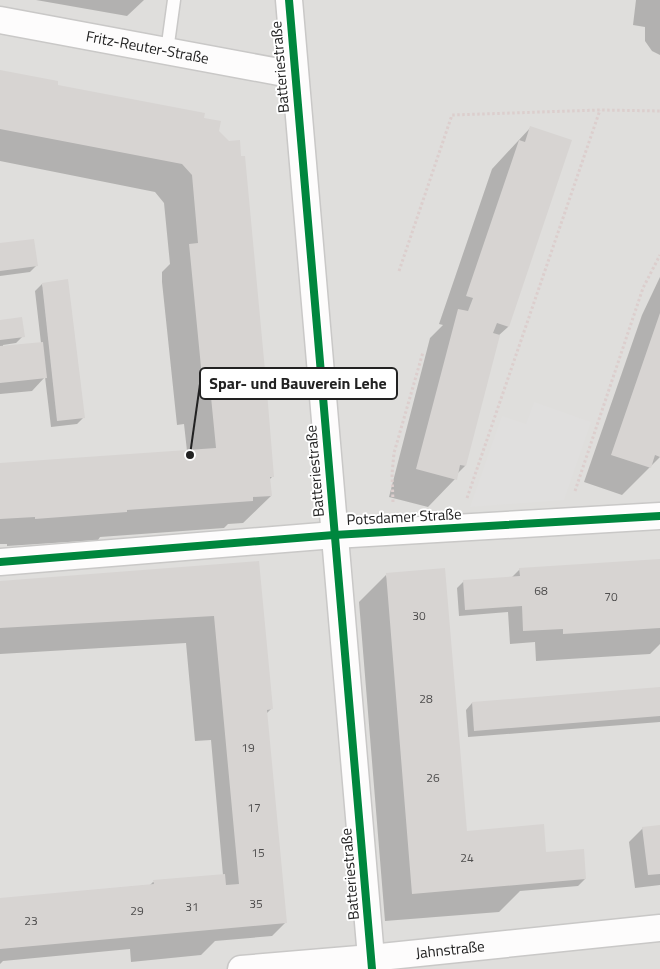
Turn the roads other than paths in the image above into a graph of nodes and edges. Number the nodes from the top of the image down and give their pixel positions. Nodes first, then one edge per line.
1 (174, 0) edge
2 (289, 0) edge
3 (0, 20) edge
4 (166, 51) junction
5 (295, 75) junction
6 (660, 516) edge
7 (334, 535) junction
8 (0, 562) edge
9 (660, 928) edge
10 (371, 964) edge
11 (241, 969) edge

1 - 4 lane
2 - 5 street, Batteriestraße
3 - 4 street, Fritz-Reuter-Straße
4 - 5 street, Fritz-Reuter-Straße
5 - 7 street, Batteriestraße
6 - 7 street, Potsdamer Straße
7 - 8 street, Potsdamer Straße
7 - 10 street, Batteriestraße
9 - 10 street, Jahnstraße
10 - 11 street, Jahnstraße

